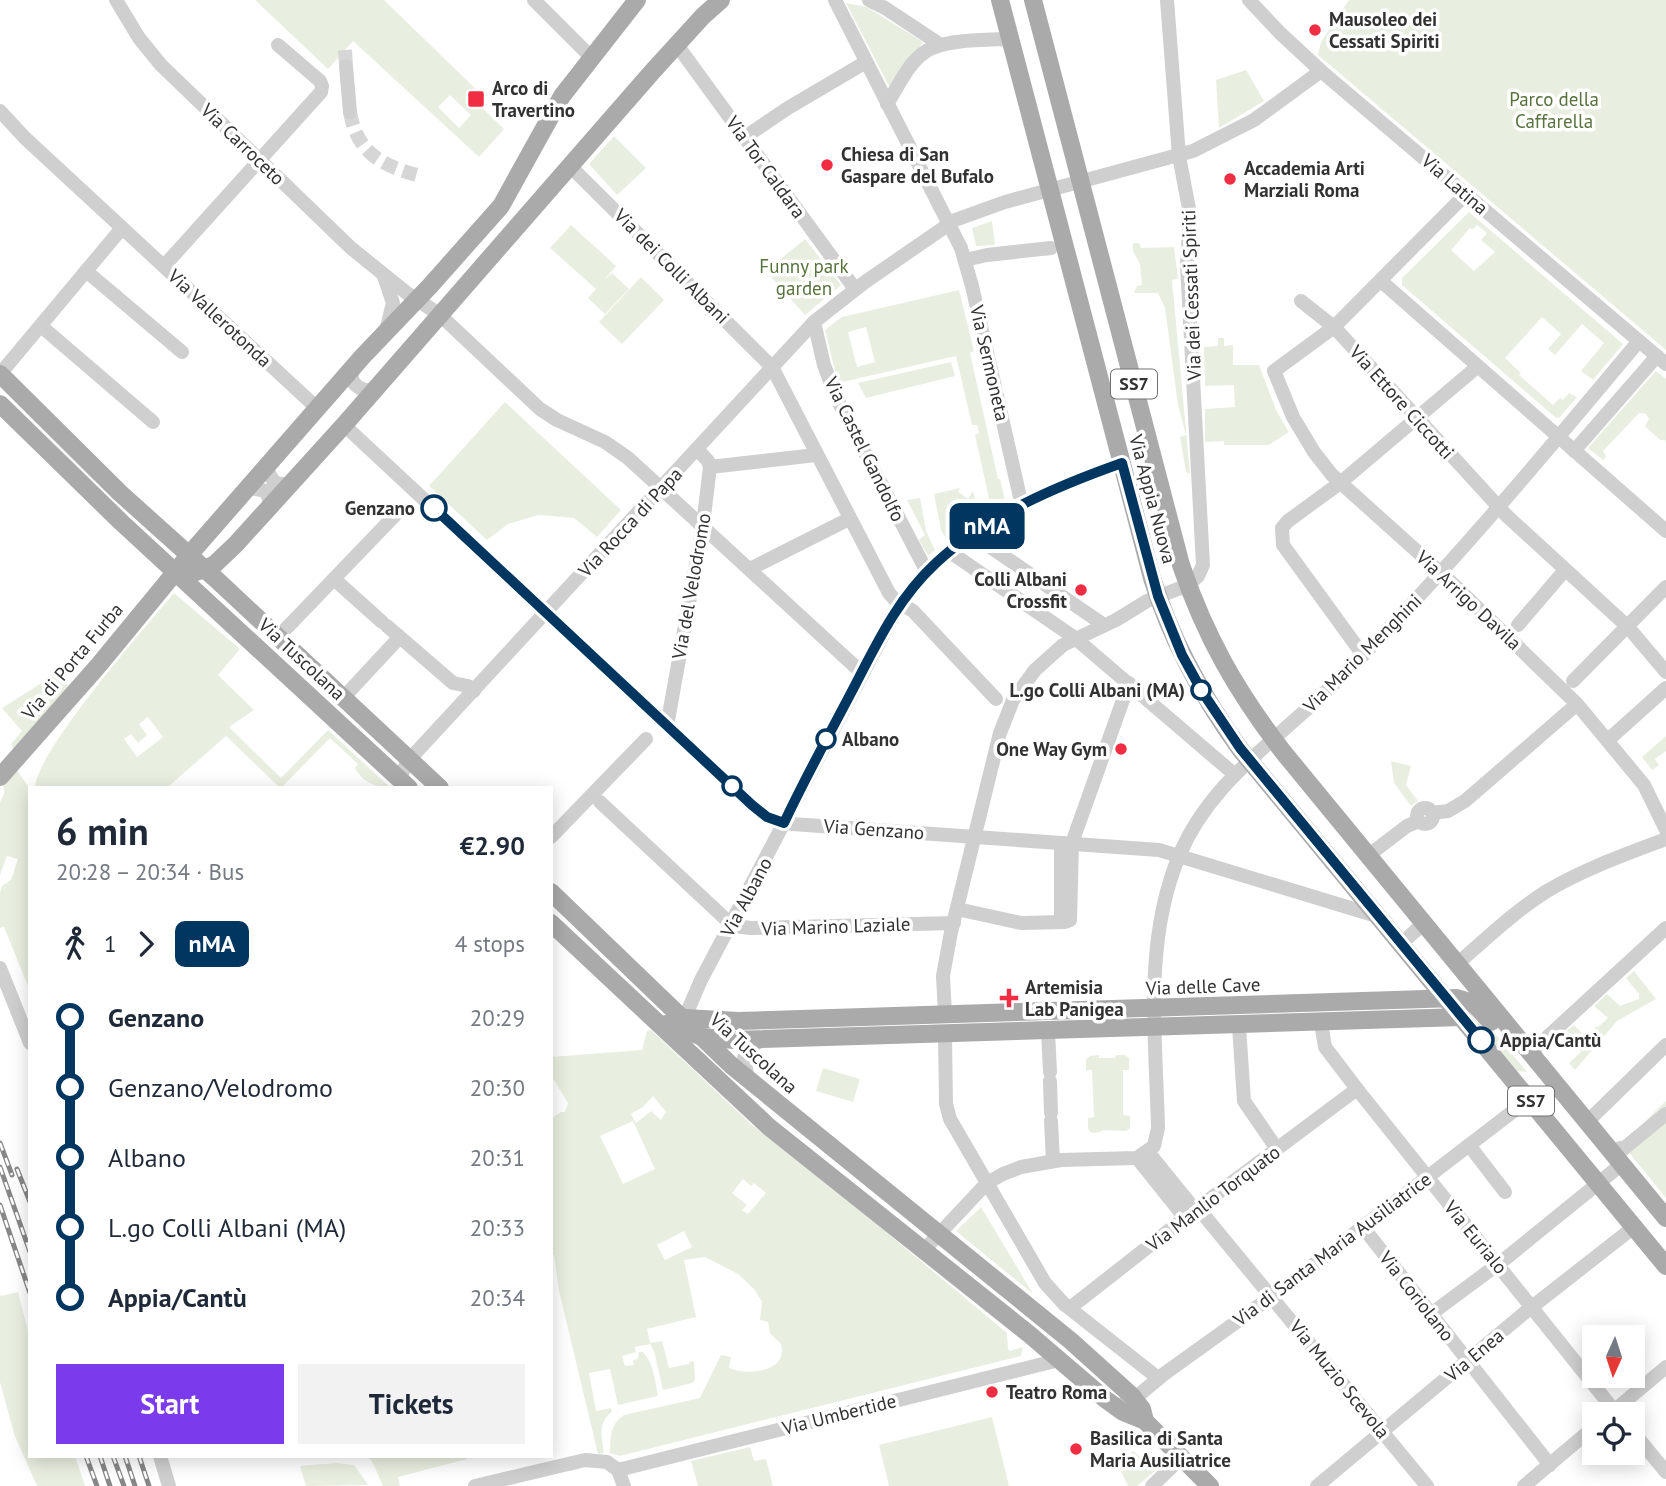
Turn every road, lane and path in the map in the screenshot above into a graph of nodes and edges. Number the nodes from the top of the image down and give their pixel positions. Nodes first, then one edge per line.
1 (116, 0) edge
2 (534, 0) edge
3 (637, 0) edge
4 (721, 0) edge
5 (835, 0) edge
6 (869, 0) edge
7 (1000, 0) edge
8 (1033, 0) edge
9 (1167, 0) edge
10 (1249, 0) edge
11 (1010, 39) junction
12 (278, 45) dead end
13 (677, 45) junction
14 (942, 45) junction
15 (591, 57) junction
16 (866, 62) junction
17 (1321, 71) junction
18 (346, 73) tunnel mouth
19 (887, 104) junction
20 (0, 111) edge
21 (350, 112) tunnel mouth
22 (745, 137) junction
23 (1180, 156) junction
24 (261, 161) junction
25 (570, 166) junction
26 (1082, 182) junction
27 (1051, 189) junction
28 (1466, 194) junction
29 (950, 223) junction
30 (122, 228) junction
31 (1051, 248) dead end
32 (965, 260) junction
33 (164, 266) junction
34 (86, 271) junction
35 (384, 275) junction
36 (1381, 281) junction
37 (855, 289) junction
38 (417, 300) junction
39 (1301, 301) dead end
40 (439, 314) junction
41 (814, 322) junction
42 (41, 326) junction
43 (1334, 327) junction
44 (386, 332) junction
45 (1639, 341) junction
46 (182, 352) dead end
47 (1661, 360) edge
48 (772, 367) junction
49 (1477, 367) junction
50 (352, 369) junction
51 (0, 374) edge
52 (375, 390) junction
53 (0, 404) edge
54 (318, 409) junction
55 (1416, 419) junction
56 (153, 422) dead end
57 (344, 425) junction
58 (1559, 438) junction
59 (697, 449) junction
60 (1574, 451) junction
61 (816, 454) junction
62 (1122, 463) junction
63 (268, 465) junction
64 (710, 467) junction
65 (1340, 483) junction
66 (289, 485) junction
67 (250, 488) junction
68 (662, 488) junction
69 (271, 506) junction
70 (1022, 506) junction
71 (1499, 508) junction
72 (401, 509) dead end
73 (843, 522) dead end
74 (703, 525) junction
75 (1666, 531) edge
76 (973, 535) junction
77 (950, 552) junction
78 (189, 555) junction
79 (750, 569) junction
80 (1565, 569) junction
81 (175, 572) junction
82 (927, 572) junction
83 (1441, 573) junction
84 (212, 575) junction
85 (334, 579) junction
86 (1188, 585) junction
87 (1666, 587) edge
88 (1158, 596) junction
89 (203, 597) junction
90 (900, 603) junction
91 (545, 613) junction
92 (1104, 625) junction
93 (1518, 625) dead end
94 (1628, 627) junction
95 (278, 637) junction
96 (1075, 638) junction
97 (397, 640) dead end
98 (1363, 655) junction
99 (861, 672) junction
100 (1666, 672) edge
101 (1573, 681) dead end
102 (1129, 683) junction
103 (1666, 688) edge
104 (474, 691) junction
105 (344, 697) junction
106 (996, 699) dead end
107 (1577, 704) junction
108 (667, 726) junction
109 (646, 738) dead end
110 (1273, 738) junction
111 (1608, 740) junction
112 (410, 759) junction
113 (1250, 759) junction
114 (1234, 774) junction
115 (0, 777) edge
116 (404, 783) edge
117 (438, 786) edge
118 (600, 802) dead end
119 (784, 823) junction
120 (1666, 830) edge
121 (553, 835) edge
122 (975, 837) junction
123 (1666, 839) edge
124 (1066, 843) junction
125 (1369, 855) junction
126 (1179, 856) junction
127 (553, 894) edge
128 (955, 916) junction
129 (1380, 917) junction
130 (1424, 923) junction
131 (553, 925) edge
132 (731, 925) junction
133 (1666, 928) edge
134 (1402, 943) junction
135 (1458, 963) junction
136 (0, 968) edge
137 (1429, 976) junction
138 (1447, 999) junction
139 (1415, 1000) junction
140 (1155, 1008) junction
141 (945, 1014) junction
142 (650, 1016) junction
143 (1462, 1017) junction
144 (1413, 1019) junction
145 (1321, 1023) junction
146 (682, 1024) junction
147 (1239, 1026) junction
148 (1156, 1028) junction
149 (1048, 1031) junction
150 (945, 1035) junction
151 (703, 1037) junction
152 (28, 1038) edge
153 (763, 1039) junction
154 (1666, 1045) edge
155 (1530, 1052) junction
156 (1547, 1074) junction
157 (748, 1079) junction
158 (1357, 1089) junction
159 (1530, 1098) junction
160 (783, 1108) junction
161 (1666, 1114) edge
162 (1587, 1121) junction
163 (769, 1127) junction
164 (1469, 1145) junction
165 (1277, 1149) junction
166 (1052, 1154) junction
167 (1143, 1155) junction
168 (1621, 1156) junction
169 (1428, 1178) junction
170 (987, 1183) junction
171 (1599, 1184) junction
172 (1505, 1192) dead end
173 (1193, 1212) junction
174 (1666, 1218) edge
175 (1362, 1226) junction
176 (1634, 1227) junction
177 (939, 1233) junction
178 (923, 1251) junction
179 (1497, 1263) junction
180 (1666, 1266) edge
181 (1272, 1296) junction
182 (1532, 1307) junction
183 (1070, 1308) junction
184 (1431, 1314) junction
185 (1044, 1317) junction
186 (1030, 1334) junction
187 (1059, 1360) junction
188 (1467, 1360) junction
189 (1666, 1367) edge
190 (1158, 1378) junction
191 (1134, 1399) junction
192 (1108, 1401) junction
193 (1605, 1402) edge
194 (1626, 1402) edge
195 (1145, 1421) junction
196 (1382, 1431) junction
197 (1582, 1437) edge
198 (1645, 1447) edge
199 (1182, 1457) junction
200 (161, 1458) edge
201 (1550, 1465) junction
202 (618, 1470) junction
203 (1666, 1472) edge
204 (533, 1480) edge
205 (169, 1486) edge
206 (474, 1486) edge
207 (624, 1486) edge
208 (1152, 1486) edge
209 (1210, 1486) edge
210 (1317, 1486) edge
211 (1427, 1486) edge
212 (1524, 1486) edge

1 - 24 street, Via Carroceto
2 - 15 street
3 - 15 main road, Via di Porta Furba
4 - 13 main road
5 - 16 street, Via Sermoneta
6 - 14 street
7 - 11 main road, Via Appia Nuova / SS7
8 - 26 main road, Via Appia Nuova / SS7
9 - 23 street, Via dei Cessati Spiriti
10 - 17 street, Via Latina
11 - 14 street
11 - 27 main road, Via Appia Nuova / SS7
12 - 24 street
13 - 22 street, Via Tor Caldara
13 - 25 main road
14 - 19 street
15 - 38 main road, Via di Porta Furba
16 - 19 street, Via Sermoneta
16 - 22 street
17 - 23 street, Via Rocca di Papa
17 - 28 street, Via Latina
18 - 21 street
19 - 29 street, Via Sermoneta
20 - 30 street, Via Vallerotonda
22 - 37 street, Via Tor Caldara
23 - 26 street, Via Rocca di Papa
23 - 86 street, Via dei Cessati Spiriti
24 - 33 street
24 - 35 street, Via Carroceto
25 - 40 main road
25 - 48 street, Via dei Colli Albani
26 - 27 street, Via Rocca di Papa
26 - 86 main road, Via Appia Nuova / SS7
27 - 29 street, Via Rocca di Papa
27 - 62 main road, Via Appia Nuova / SS7
28 - 36 street
28 - 45 street, Via Latina
29 - 32 street, Via Sermoneta
29 - 37 street, Via Rocca di Papa
30 - 33 street, Via Vallerotonda
30 - 34 street
31 - 32 street
32 - 70 street, Via Sermoneta
33 - 54 street, Via Vallerotonda
34 - 42 street
34 - 46 street
35 - 38 street, Via Carroceto
35 - 44 street
36 - 43 street
36 - 49 street
37 - 41 street, Via Rocca di Papa
38 - 40 street, Via Carroceto
38 - 44 main road, Via di Porta Furba
39 - 43 street, Via Ettore Ciccotti
40 - 52 main road
40 - 68 street, Via Carroceto
41 - 48 street, Via Rocca di Papa
41 - 82 street, Via Castel Gandolfo
42 - 51 street
42 - 56 street
43 - 55 street, Via Ettore Ciccotti
43 - 65 street, Via Arrigo Davila
44 - 50 main road, Via di Porta Furba
45 - 47 street, Via Latina
45 - 58 street, Via Mario Menghini
47 - 60 street
48 - 59 street, Via Rocca di Papa
48 - 61 street
49 - 55 street
49 - 58 street
50 - 52 street
50 - 54 main road, Via di Porta Furba
51 - 78 main road, Via Tuscolana
52 - 57 main road
53 - 81 main road, Via Tuscolana
54 - 63 main road, Via di Porta Furba
55 - 65 street
55 - 71 street, Via Ettore Ciccotti
57 - 66 main road
57 - 91 street, Via Genzano
58 - 60 street
58 - 71 street, Via Mario Menghini
59 - 64 street
59 - 68 street, Via Rocca di Papa
60 - 75 street
61 - 64 street
61 - 90 street
62 - 70 street, Via Albano
62 - 88 main road, Via Appia Nuova / SS7
63 - 66 street
63 - 67 main road, Via di Porta Furba
64 - 74 street, Via del Velodromo
65 - 83 street, Via Arrigo Davila
65 - 98 street
66 - 69 main road
67 - 69 street
67 - 78 main road, Via di Porta Furba
68 - 74 street, Via Carroceto
68 - 91 street, Via Rocca di Papa
69 - 84 main road
70 - 76 street, Via Albano
71 - 80 street, Via Ettore Ciccotti
71 - 83 street, Via Mario Menghini
72 - 85 street
73 - 79 street
74 - 79 street, Via Carroceto
74 - 108 street, Via del Velodromo
76 - 77 street, Via Albano
76 - 92 street
77 - 82 street, Via Albano
77 - 96 street
78 - 81 main road, Via di Porta Furba
78 - 84 main road, Via Tuscolana
79 - 99 street, Via Carroceto
80 - 93 street
80 - 94 street, Via Ettore Ciccotti
81 - 84 main road
81 - 89 main road, Via Tuscolana
81 - 115 main road, Via di Porta Furba
82 - 90 street, Via Albano
83 - 98 street, Via Mario Menghini
83 - 107 street, Via Arrigo Davila
84 - 89 street
84 - 95 main road, Via Tuscolana
85 - 95 street
85 - 104 street
86 - 88 street
86 - 110 main road, Via Appia Nuova / SS7
87 - 94 street
88 - 92 street
88 - 113 main road, Via Appia Nuova / SS7
89 - 116 main road, Via Tuscolana
90 - 99 street, Via Albano
90 - 106 street
91 - 104 street, Via Rocca di Papa
91 - 108 street, Via Genzano
92 - 96 street
94 - 100 street, Via Ettore Ciccotti
94 - 101 street
95 - 105 main road, Via Tuscolana
96 - 102 street
96 - 122 street
97 - 105 street
98 - 110 street, Via Mario Menghini
99 - 119 street, Via Albano
102 - 114 street
102 - 124 street
103 - 111 street
104 - 112 street, Via Rocca di Papa
105 - 112 main road, Via Tuscolana
107 - 111 street, Via Arrigo Davila
107 - 125 street
108 - 119 street, Via Genzano
109 - 121 street
110 - 113 street, Via Mario Menghini
110 - 125 main road, Via Appia Nuova / SS7
111 - 120 street, Via Arrigo Davila
112 - 116 street, Via Tuscolana
112 - 117 main road, Via Tuscolana
113 - 114 street, Via Mario Menghini
113 - 129 main road, Via Appia Nuova / SS7
114 - 126 street, Via Mario Menghini
118 - 132 street
119 - 122 street, Via Genzano
119 - 132 street, Via Albano
122 - 124 street, Via Genzano
122 - 128 street
123 - 135 street
124 - 126 street, Via Genzano
124 - 128 street, Via Marino Laziale
125 - 130 main road, Via Appia Nuova / SS7
126 - 129 street, Via Genzano
126 - 140 street, Via Mario Menghini
127 - 146 main road, Via Tuscolana
128 - 132 street, Via Marino Laziale
128 - 141 street
129 - 134 main road, Via Appia Nuova / SS7
130 - 134 street
130 - 135 main road, Via Appia Nuova / SS7
131 - 142 main road
132 - 146 street, Via Albano
133 - 155 street
134 - 137 main road, Via Appia Nuova / SS7
135 - 155 main road, Via Appia Nuova / SS7
136 - 152 street
137 - 138 main road, Via Appia Nuova / SS7
137 - 139 street
138 - 139 main road, Via delle Cave
138 - 143 main road, Via Appia Nuova / SS7
138 - 156 main road, Via delle Cave
139 - 140 main road, Via delle Cave
139 - 144 street
140 - 141 main road, Via delle Cave
140 - 148 street, Via Mario Menghini
141 - 146 main road, Via delle Cave
141 - 150 main road
142 - 146 main road
142 - 163 main road
143 - 144 main road, Via delle Cave
143 - 159 main road, Via Appia Nuova / SS7
144 - 145 main road, Via delle Cave
145 - 147 main road, Via delle Cave
145 - 158 street, Via Eurialo
146 - 151 main road
147 - 148 main road, Via delle Cave
147 - 165 street
148 - 149 main road, Via delle Cave
148 - 167 street, Via Mario Menghini
149 - 150 main road, Via delle Cave
149 - 166 street
150 - 153 main road, Via delle Cave
150 - 170 street
151 - 153 main road, Via delle Cave
151 - 157 main road, Via Tuscolana
153 - 157 street
154 - 162 street
155 - 156 main road, Via Appia Nuova / SS7
156 - 162 main road, Via Appia Nuova / SS7
157 - 160 main road, Via Tuscolana
158 - 165 street, Via Manlio Torquato
158 - 169 street, Via Eurialo
159 - 164 street, Via di Santa Maria Ausiliatrice
159 - 171 main road, Via Appia Nuova / SS7
160 - 163 street
160 - 177 main road, Via Tuscolana
161 - 168 street
162 - 168 main road, Via Appia Nuova / SS7
163 - 178 main road
164 - 169 street, Via di Santa Maria Ausiliatrice
164 - 172 street
165 - 173 street, Via Manlio Torquato
166 - 167 street
166 - 170 street
167 - 173 street, Via Muzio Scevola
168 - 171 street
168 - 174 main road, Via Appia Nuova / SS7
169 - 175 street, Via di Santa Maria Ausiliatrice
169 - 179 street, Via Eurialo
170 - 177 street
170 - 183 street
171 - 176 main road, Via Appia Nuova / SS7
171 - 179 street
173 - 181 street, Via Muzio Scevola
173 - 183 street, Via Manlio Torquato
175 - 181 street, Via di Santa Maria Ausiliatrice
175 - 184 street, Via Coriolano
176 - 180 main road, Via Appia Nuova / SS7
176 - 182 street, Via Enea
177 - 178 street
177 - 185 main road, Via Tuscolana
178 - 186 main road
179 - 182 street, Via Eurialo
179 - 184 street
181 - 190 street, Via di Santa Maria Ausiliatrice
181 - 196 street, Via Muzio Scevola
182 - 188 street, Via Enea
182 - 193 street, Via Eurialo
183 - 190 street
184 - 188 street, Via Coriolano
185 - 186 street
185 - 191 main road, Via Tuscolana
186 - 187 main road
187 - 192 main road
187 - 202 street, Via Umbertide
188 - 196 street, Via Enea
188 - 201 street, Via Coriolano
189 - 194 street
190 - 191 street, Via di Santa Maria Ausiliatrice
191 - 192 street
191 - 195 main road
192 - 195 main road
195 - 199 main road
196 - 210 street, Via Enea
196 - 211 street, Via Muzio Scevola
197 - 201 street
198 - 203 street
199 - 208 street
199 - 209 main road
200 - 205 street
201 - 212 street
202 - 204 street
202 - 207 street
204 - 206 street

